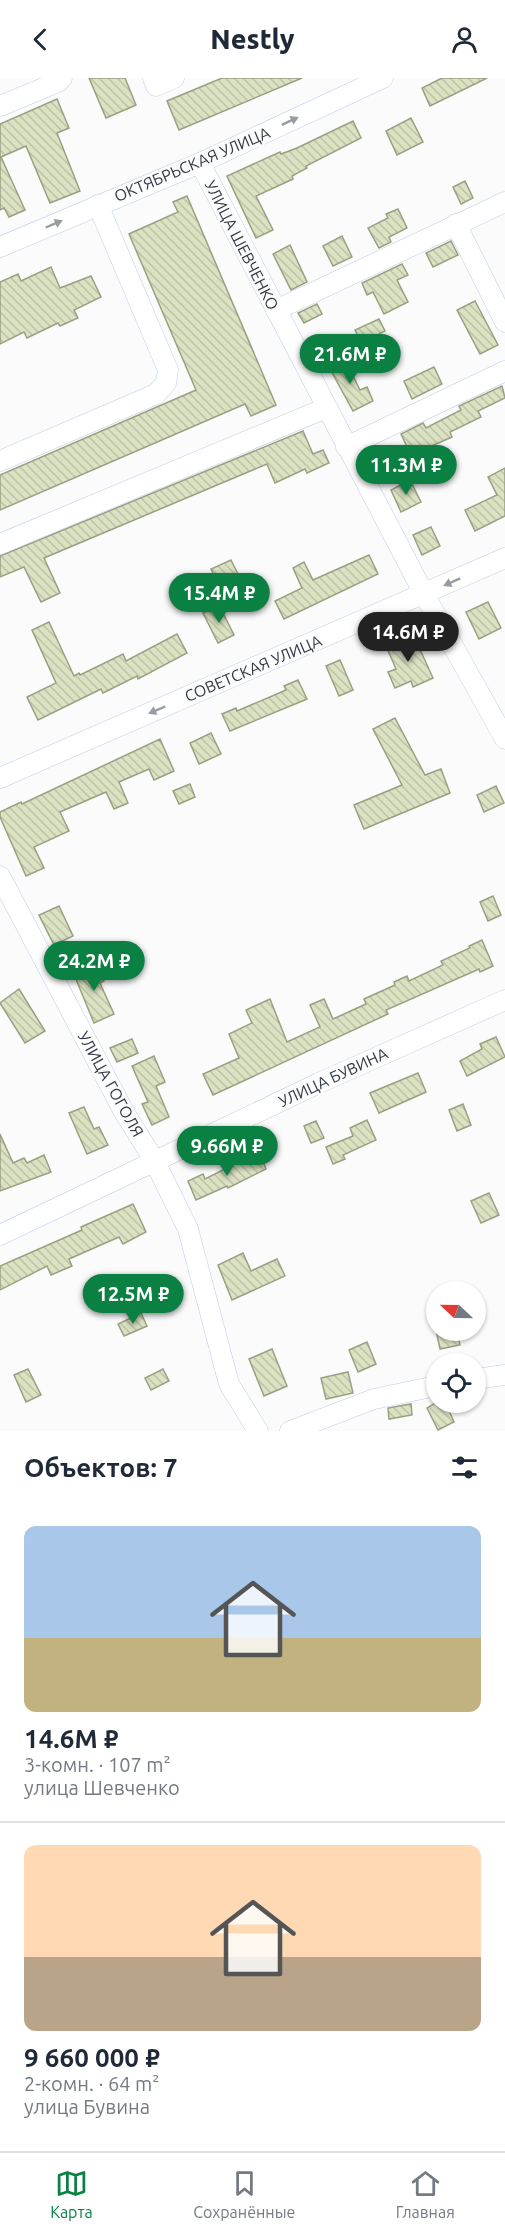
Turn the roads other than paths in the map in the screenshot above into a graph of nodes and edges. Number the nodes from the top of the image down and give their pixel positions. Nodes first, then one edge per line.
1 (62, 78) edge
2 (153, 78) edge
3 (174, 78) edge
4 (383, 78) edge
5 (0, 106) edge
6 (200, 163) junction
7 (505, 202) edge
8 (98, 205) junction
9 (456, 224) junction
10 (0, 247) edge
11 (276, 310) junction
12 (505, 322) edge
13 (505, 371) edge
14 (326, 408) junction
15 (346, 447) junction
16 (0, 461) edge
17 (0, 544) edge
18 (505, 558) edge
19 (424, 594) junction
20 (505, 739) edge
21 (0, 778) edge
22 (0, 876) edge
23 (505, 999) edge
24 (154, 1160) junction
25 (0, 1235) edge
26 (505, 1376) edge
27 (486, 1378) edge
28 (426, 1388) edge
29 (258, 1431) edge
30 (290, 1431) edge

1 - 5 street
2 - 3 street
6 -> 4 street, ОКТЯБРЬСКАЯ УЛИЦА
6 - 8 street, ОКТЯБРЬСКАЯ УЛИЦА
6 - 11 street, УЛИЦА ШЕВЧЕНКО
7 - 9 street
10 -> 8 street, ОКТЯБРЬСКАЯ УЛИЦА
8 - 16 street
9 - 11 street
9 - 12 street
11 - 14 street, УЛИЦА ШЕВЧЕНКО
13 - 15 street
14 - 15 street, УЛИЦА ШЕВЧЕНКО
14 - 17 street
15 - 19 street, УЛИЦА ШЕВЧЕНКО
18 -> 19 street, СОВЕТСКАЯ УЛИЦА
19 - 20 street, УЛИЦА ШЕВЧЕНКО
19 -> 21 street, СОВЕТСКАЯ УЛИЦА
22 - 24 street, УЛИЦА ГОГОЛЯ
23 - 24 street, УЛИЦА БУВИНА
24 - 25 street, УЛИЦА БУВИНА
24 - 29 street, УЛИЦА ГОГОЛЯ
26 - 27 street
28 - 30 street

